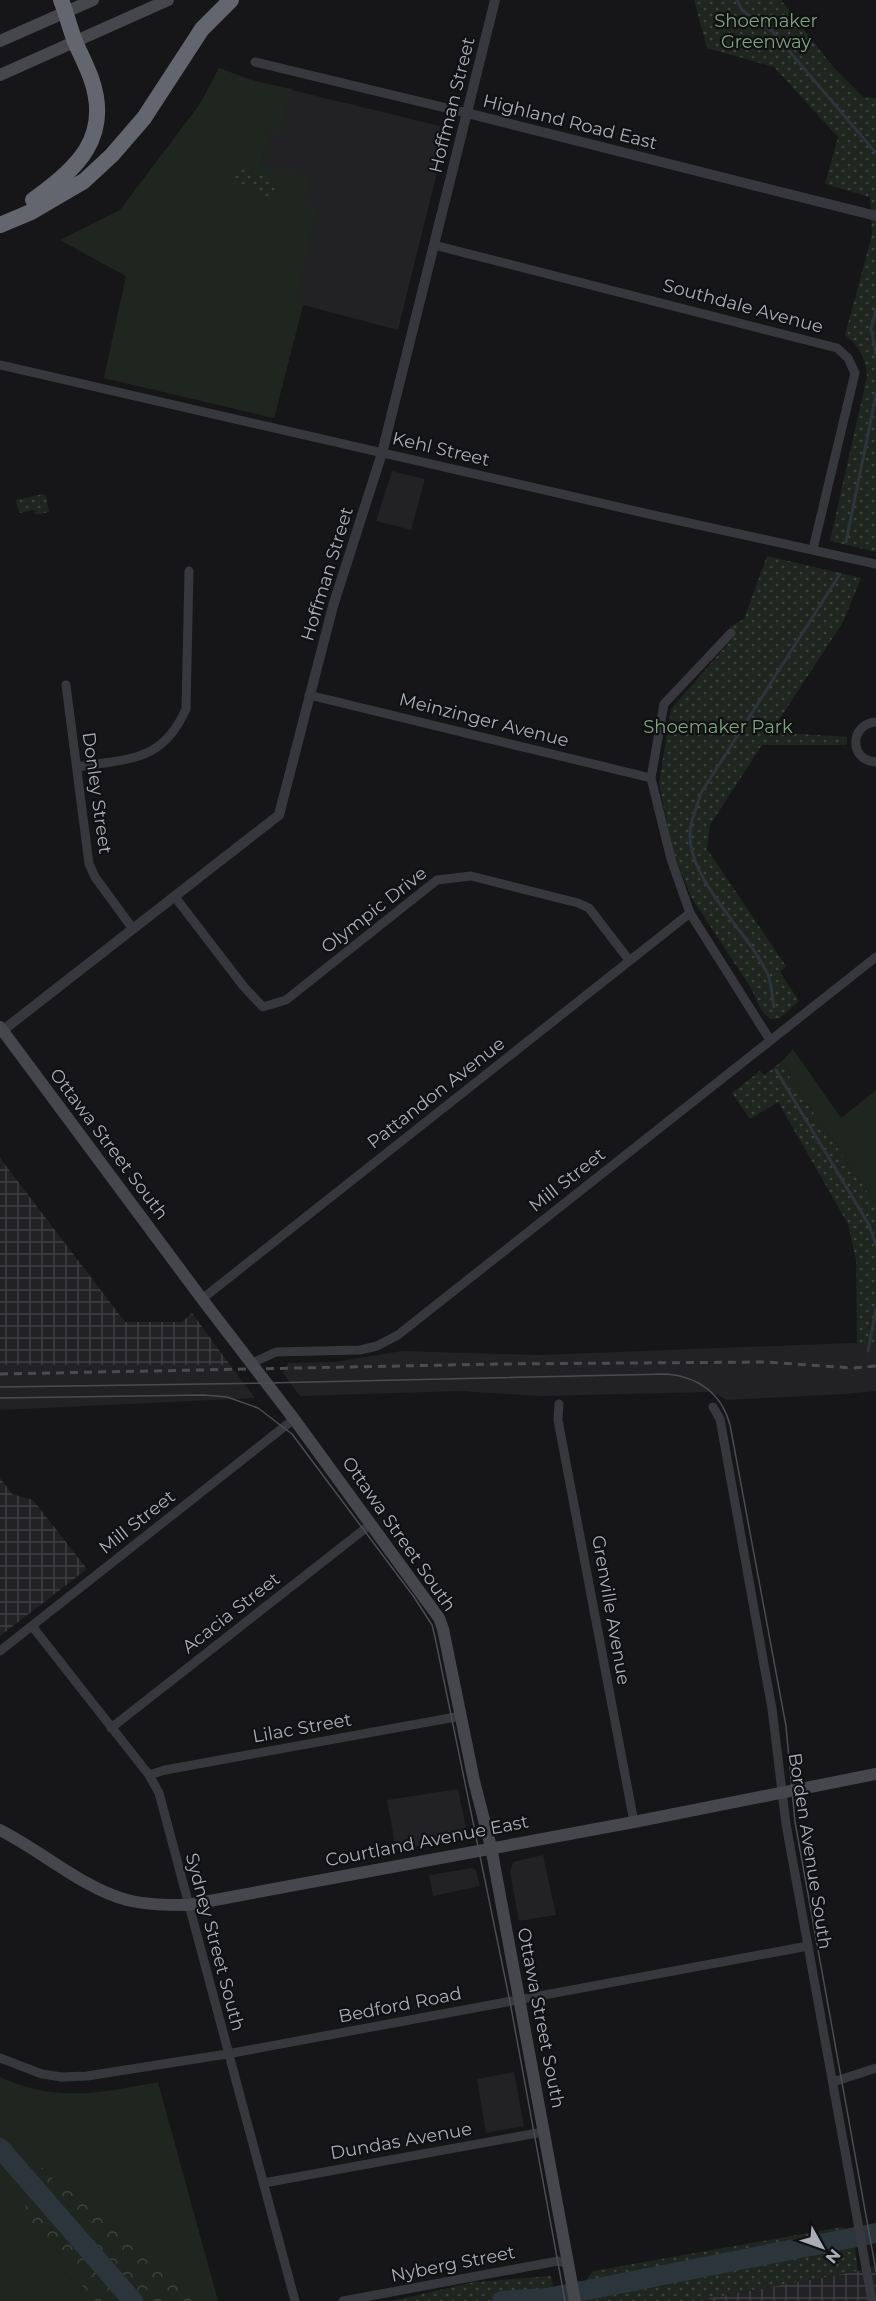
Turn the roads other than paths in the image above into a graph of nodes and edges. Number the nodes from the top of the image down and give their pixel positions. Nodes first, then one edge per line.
1 (93, 0) edge
2 (168, 0) edge
3 (231, 0) edge
4 (495, 0) edge
5 (69, 6) edge
6 (0, 41) edge
7 (75, 41) junction
8 (255, 62) dead end
9 (0, 75) edge
10 (467, 113) junction
11 (876, 216) edge
12 (0, 224) edge
13 (434, 245) junction
14 (0, 365) edge
15 (382, 453) junction
16 (813, 549) junction
17 (876, 564) edge
18 (189, 572) dead end
19 (731, 633) dead end
20 (66, 685) dead end
21 (309, 695) junction
22 (876, 722) edge
23 (876, 762) edge
24 (77, 767) junction
25 (651, 778) junction
26 (175, 897) junction
27 (690, 913) junction
28 (133, 929) junction
29 (876, 957) edge
30 (629, 960) junction
31 (1, 1030) edge
32 (770, 1040) junction
33 (202, 1299) junction
34 (252, 1363) junction
35 (559, 1404) dead end
36 (713, 1407) dead end
37 (294, 1419) junction
38 (371, 1524) junction
39 (32, 1626) junction
40 (0, 1651) edge
41 (461, 1716) junction
42 (111, 1728) junction
43 (876, 1774) edge
44 (149, 1775) junction
45 (782, 1792) junction
46 (634, 1822) junction
47 (0, 1830) edge
48 (491, 1847) junction
49 (188, 1905) junction
50 (808, 1946) junction
51 (519, 2001) junction
52 (227, 2054) junction
53 (0, 2058) edge
54 (876, 2068) edge
55 (833, 2082) junction
56 (543, 2132) junction
57 (264, 2182) junction
58 (568, 2264) junction
59 (295, 2301) edge
60 (344, 2301) edge
61 (575, 2301) edge
62 (872, 2301) edge

1 - 5 main road
2 - 7 main road
3 - 12 highway
4 - 10 street, Hoffman Street
5 - 6 main road
5 - 7 highway
7 - 9 main road
7 - 12 highway
8 - 10 street, Highland Road East
10 - 11 street, Highland Road East
10 - 13 street, Hoffman Street
13 - 15 street, Hoffman Street
13 - 16 street, Southdale Avenue
14 - 15 street, Kehl Street
15 - 16 street, Kehl Street
15 - 21 street, Hoffman Street
16 - 17 street, Kehl Street
18 - 24 street
19 - 25 street
20 - 24 street, Donley Street
21 - 25 street, Meinzinger Avenue
21 - 26 street, Hoffman Street
22 - 23 street
24 - 28 street, Donley Street
25 - 27 street
26 - 28 street, Hoffman Street
26 - 30 street, Olympic Drive
27 - 30 street, Pattandon Avenue
27 - 32 street
28 - 31 street, Hoffman Street
29 - 32 street, Mill Street
30 - 33 street, Pattandon Avenue
31 - 33 main road, Ottawa Street South
32 - 34 street, Mill Street
33 - 34 main road, Ottawa Street South
34 - 37 main road, Ottawa Street South
35 - 46 street, Grenville Avenue
36 - 45 street, Borden Avenue South
37 - 38 main road, Ottawa Street South
37 - 39 street, Mill Street
38 - 41 main road, Ottawa Street South
38 - 42 street, Acacia Street
39 - 40 street, Mill Street
39 - 42 street, Sydney Street South
41 - 44 street, Lilac Street
41 - 48 main road, Ottawa Street South
42 - 44 street, Sydney Street South
43 - 45 main road, Courtland Avenue East
44 - 49 street, Sydney Street South
45 - 46 main road, Courtland Avenue East
45 - 50 street, Borden Avenue South
46 - 48 main road, Courtland Avenue East
47 - 49 main road, Courtland Avenue East
48 - 49 main road, Courtland Avenue East
48 - 51 main road, Ottawa Street South
49 - 52 street, Sydney Street South
50 - 51 street, Bedford Road
50 - 55 street, Borden Avenue South
51 - 52 street, Bedford Road
51 - 56 main road, Ottawa Street South
52 - 53 street, Bedford Road
52 - 57 street, Sydney Street South
54 - 55 street
55 - 62 street, Borden Avenue South
56 - 57 street, Dundas Avenue
56 - 58 main road, Ottawa Street South
57 - 59 street, Sydney Street South
58 - 60 street, Nyberg Street
58 - 61 main road, Ottawa Street South

